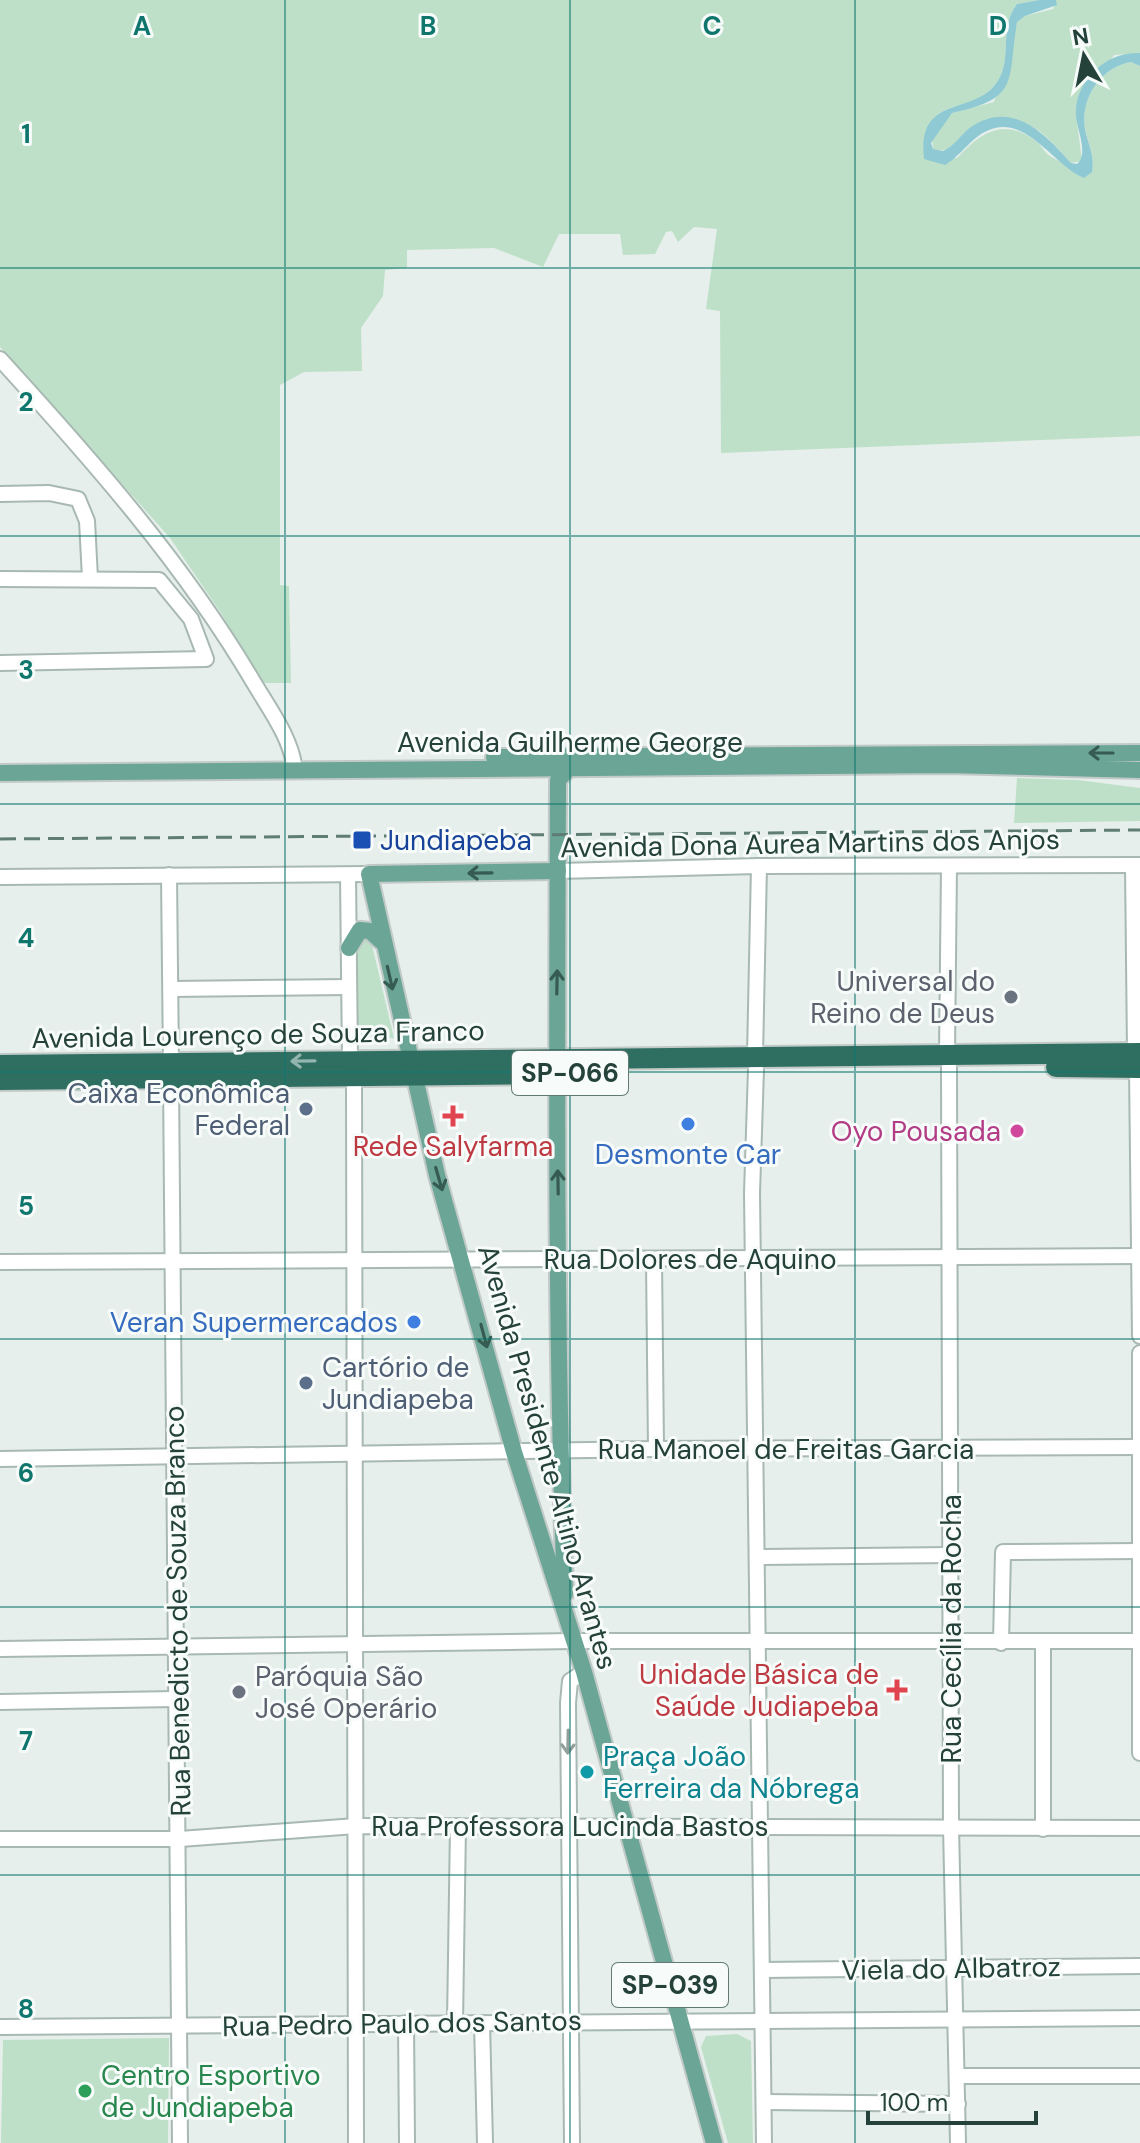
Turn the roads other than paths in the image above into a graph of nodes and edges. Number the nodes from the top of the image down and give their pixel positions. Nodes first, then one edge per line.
1 (0, 359) edge
2 (0, 494) edge
3 (90, 578) junction
4 (0, 579) edge
5 (0, 663) edge
6 (1140, 753) edge
7 (0, 764) edge
8 (295, 765) junction
9 (1140, 770) edge
10 (558, 772) junction
11 (0, 773) edge
12 (1137, 865) edge
13 (759, 866) junction
14 (949, 866) junction
15 (558, 871) junction
16 (369, 874) junction
17 (169, 875) junction
18 (348, 875) junction
19 (0, 877) edge
20 (381, 941) junction
21 (349, 948) junction
22 (349, 987) junction
23 (171, 989) junction
24 (948, 1060) junction
25 (1138, 1060) edge
26 (755, 1062) junction
27 (0, 1065) edge
28 (556, 1067) junction
29 (411, 1068) junction
30 (352, 1069) junction
31 (171, 1071) junction
32 (0, 1080) edge
33 (1139, 1256) edge
34 (947, 1257) junction
35 (753, 1259) junction
36 (559, 1260) junction
37 (654, 1260) junction
38 (464, 1261) junction
39 (0, 1262) edge
40 (354, 1262) junction
41 (171, 1263) junction
42 (1140, 1336) edge
43 (1140, 1353) edge
44 (1139, 1447) edge
45 (656, 1449) junction
46 (950, 1449) junction
47 (560, 1450) junction
48 (755, 1450) junction
49 (514, 1452) junction
50 (355, 1454) junction
51 (176, 1456) junction
52 (0, 1459) edge
53 (1139, 1551) edge
54 (951, 1555) junction
55 (757, 1557) junction
56 (566, 1616) junction
57 (574, 1641) junction
58 (1139, 1641) edge
59 (1043, 1642) junction
60 (952, 1643) junction
61 (1001, 1643) junction
62 (758, 1644) junction
63 (355, 1646) junction
64 (175, 1648) junction
65 (0, 1649) edge
66 (584, 1672) junction
67 (176, 1699) junction
68 (0, 1702) edge
69 (1140, 1753) edge
70 (356, 1826) junction
71 (458, 1826) junction
72 (760, 1826) junction
73 (566, 1827) junction
74 (627, 1827) junction
75 (951, 1827) junction
76 (1140, 1828) edge
77 (1043, 1829) junction
78 (0, 1839) edge
79 (180, 1839) junction
80 (1140, 1966) edge
81 (956, 1968) junction
82 (762, 1970) junction
83 (1140, 2018) edge
84 (957, 2019) junction
85 (679, 2020) junction
86 (763, 2020) junction
87 (571, 2022) junction
88 (406, 2023) junction
89 (455, 2023) junction
90 (482, 2023) junction
91 (356, 2024) junction
92 (179, 2025) junction
93 (0, 2027) edge
94 (958, 2076) junction
95 (1140, 2076) edge
96 (764, 2102) junction
97 (958, 2104) junction
98 (180, 2143) edge
99 (356, 2143) edge
100 (407, 2143) edge
101 (485, 2143) edge
102 (572, 2143) edge
103 (714, 2143) edge
104 (764, 2143) edge
105 (958, 2143) edge

1 - 8 street
2 - 3 street
3 - 4 street
3 - 5 street
6 -> 8 main road, Avenida Guilherme George
7 - 8 main road, Avenida Guilherme George
8 - 10 main road, Avenida Guilherme George
8 - 11 main road, Avenida Guilherme George
9 - 10 main road, Avenida Guilherme George
10 - 15 main road
12 - 14 street, Avenida Dona Aurea Martins dos Anjos
12 - 25 street
13 - 14 street, Avenida Dona Aurea Martins dos Anjos
13 - 15 street, Avenida Dona Aurea Martins dos Anjos
13 - 26 street
14 - 24 street, Rua Cecília da Rocha
15 -> 16 main road, Avenida Dona Aurea Martins dos Anjos
28 -> 15 main road
16 - 18 street, Avenida Dona Aurea Martins dos Anjos
16 - 20 main road, Avenida Presidente Altino Arantes
17 - 18 street, Avenida Dona Aurea Martins dos Anjos
17 - 19 street, Avenida Dona Aurea Martins dos Anjos
17 - 23 street, Rua Benedicto de Souza Branco
18 - 21 street
20 - 21 main road
20 -> 29 main road, Avenida Presidente Altino Arantes
21 - 22 street
22 - 23 street
22 - 30 street
23 - 31 street, Rua Benedicto de Souza Branco
24 - 25 highway, Avenida Lourenço de Souza Franco / SP-066
24 - 26 highway, Avenida Lourenço de Souza Franco / SP-066
24 - 34 street, Rua Cecília da Rocha
25 - 33 street
26 - 28 highway, Avenida Lourenço de Souza Franco / SP-066
26 - 35 street
27 - 31 highway, Avenida Lourenço de Souza Franco / SP-066
28 - 29 highway, Avenida Lourenço de Souza Franco / SP-066
36 -> 28 main road
29 - 30 highway, Avenida Lourenço de Souza Franco / SP-066
29 -> 38 main road, Avenida Presidente Altino Arantes
30 - 31 highway, Avenida Lourenço de Souza Franco / SP-066
30 - 40 street
31 - 32 highway, Avenida Lourenço de Souza Franco / SP-066
31 - 41 street, Rua Benedicto de Souza Branco
33 - 34 street, Rua Dolores de Aquino
33 - 42 street
34 - 35 street, Rua Dolores de Aquino
34 - 46 street, Rua Cecília da Rocha
35 - 37 street, Rua Dolores de Aquino
35 - 48 street
36 - 37 street, Rua Dolores de Aquino
36 - 38 street, Rua Dolores de Aquino
36 - 47 main road
37 - 45 street
38 - 40 street, Rua Dolores de Aquino
38 -> 49 main road, Avenida Presidente Altino Arantes
39 - 41 street, Rua Dolores de Aquino
40 - 41 street, Rua Dolores de Aquino
40 - 50 street
41 - 51 street, Rua Benedicto de Souza Branco
43 - 44 street
44 - 46 street, Rua Manoel de Freitas Garcia
44 - 53 street
45 - 47 street, Rua Manoel de Freitas Garcia
45 - 48 street, Rua Manoel de Freitas Garcia
46 - 48 street, Rua Manoel de Freitas Garcia
46 - 54 street, Rua Cecília da Rocha
47 - 49 street, Rua Manoel de Freitas Garcia
47 - 56 main road
48 - 55 street
49 - 50 street, Rua Manoel de Freitas Garcia
49 - 56 main road, Avenida Presidente Altino Arantes
50 - 51 street, Rua Manoel de Freitas Garcia
50 - 63 street
51 - 52 street, Rua Manoel de Freitas Garcia
51 - 64 street, Rua Benedicto de Souza Branco
53 - 58 street
53 - 61 street
54 - 55 street
54 - 60 street, Rua Cecília da Rocha
55 - 62 street
56 - 57 main road, Avenida Presidente Altino Arantes / SP-039
57 - 62 street
57 - 63 street
57 - 66 main road, Avenida Presidente Altino Arantes / SP-039
58 - 59 street
58 - 69 street
59 - 61 street
59 - 77 street
60 - 61 street
60 - 62 street
60 - 75 street, Rua Cecília da Rocha
62 - 72 street
63 - 64 street
63 - 70 street
64 - 65 street
64 - 67 street, Rua Benedicto de Souza Branco
66 -> 73 street
66 - 74 main road, Avenida Presidente Altino Arantes / SP-039
67 - 68 street
67 - 79 street, Rua Benedicto de Souza Branco
70 - 71 street, Rua Professora Lucinda Bastos
70 - 79 street, Rua Professora Lucinda Bastos
70 - 91 street
71 - 73 street, Rua Professora Lucinda Bastos
71 - 89 street
72 - 74 street, Rua Professora Lucinda Bastos
72 - 75 street, Rua Professora Lucinda Bastos
72 - 82 street
73 - 74 street, Rua Professora Lucinda Bastos
73 - 87 street
74 - 85 main road, Avenida Presidente Altino Arantes / SP-039
75 - 77 street, Rua Professora Lucinda Bastos
75 - 81 street, Rua Cecília da Rocha
76 - 77 street, Rua Professora Lucinda Bastos
78 - 79 street, Rua Professora Lucinda Bastos
79 - 92 street, Rua Benedicto de Souza Branco
80 - 81 street, Viela do Albatroz
81 - 82 street, Viela do Albatroz
81 - 84 street, Rua Cecília da Rocha
82 - 86 street
83 - 84 street, Rua Pedro Paulo dos Santos
84 - 86 street, Rua Pedro Paulo dos Santos
84 - 94 street, Rua Cecília da Rocha
85 - 86 street, Rua Pedro Paulo dos Santos
85 - 87 street, Rua Pedro Paulo dos Santos
85 - 103 main road, Avenida Presidente Altino Arantes / SP-039
86 - 96 street
87 - 90 street, Rua Pedro Paulo dos Santos
87 - 102 street
88 - 89 street, Rua Pedro Paulo dos Santos
88 - 91 street, Rua Pedro Paulo dos Santos
88 - 100 street
89 - 90 street, Rua Pedro Paulo dos Santos
90 - 101 street
91 - 92 street, Rua Pedro Paulo dos Santos
91 - 99 street
92 - 93 street, Rua Pedro Paulo dos Santos
92 - 98 street, Rua Benedicto de Souza Branco
94 - 95 street
94 - 97 street, Rua Cecília da Rocha
96 - 97 street
96 - 104 street
97 - 105 street, Rua Cecília da Rocha

